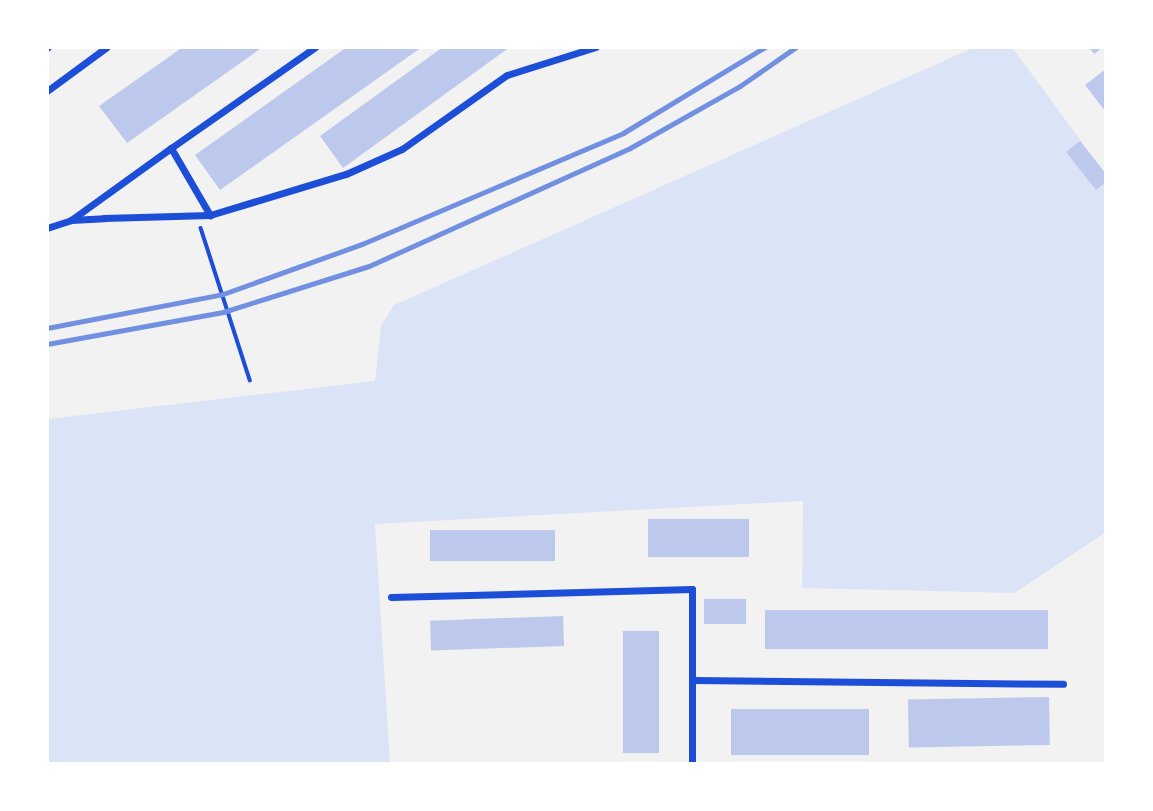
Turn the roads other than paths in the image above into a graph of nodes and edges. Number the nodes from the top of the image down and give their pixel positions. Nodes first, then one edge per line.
1 (107, 47) edge
2 (315, 47) edge
3 (591, 48) edge
4 (47, 91) edge
5 (171, 148) junction
6 (210, 215) junction
7 (71, 220) junction
8 (47, 228) edge
9 (391, 597) dead end
10 (693, 680) junction
11 (1063, 684) dead end
12 (692, 764) edge

1 - 4 street
2 - 5 street
3 - 6 street
5 - 6 street
5 - 7 street
6 - 7 street
7 - 8 street
9 - 10 street
10 - 11 street
10 - 12 street

